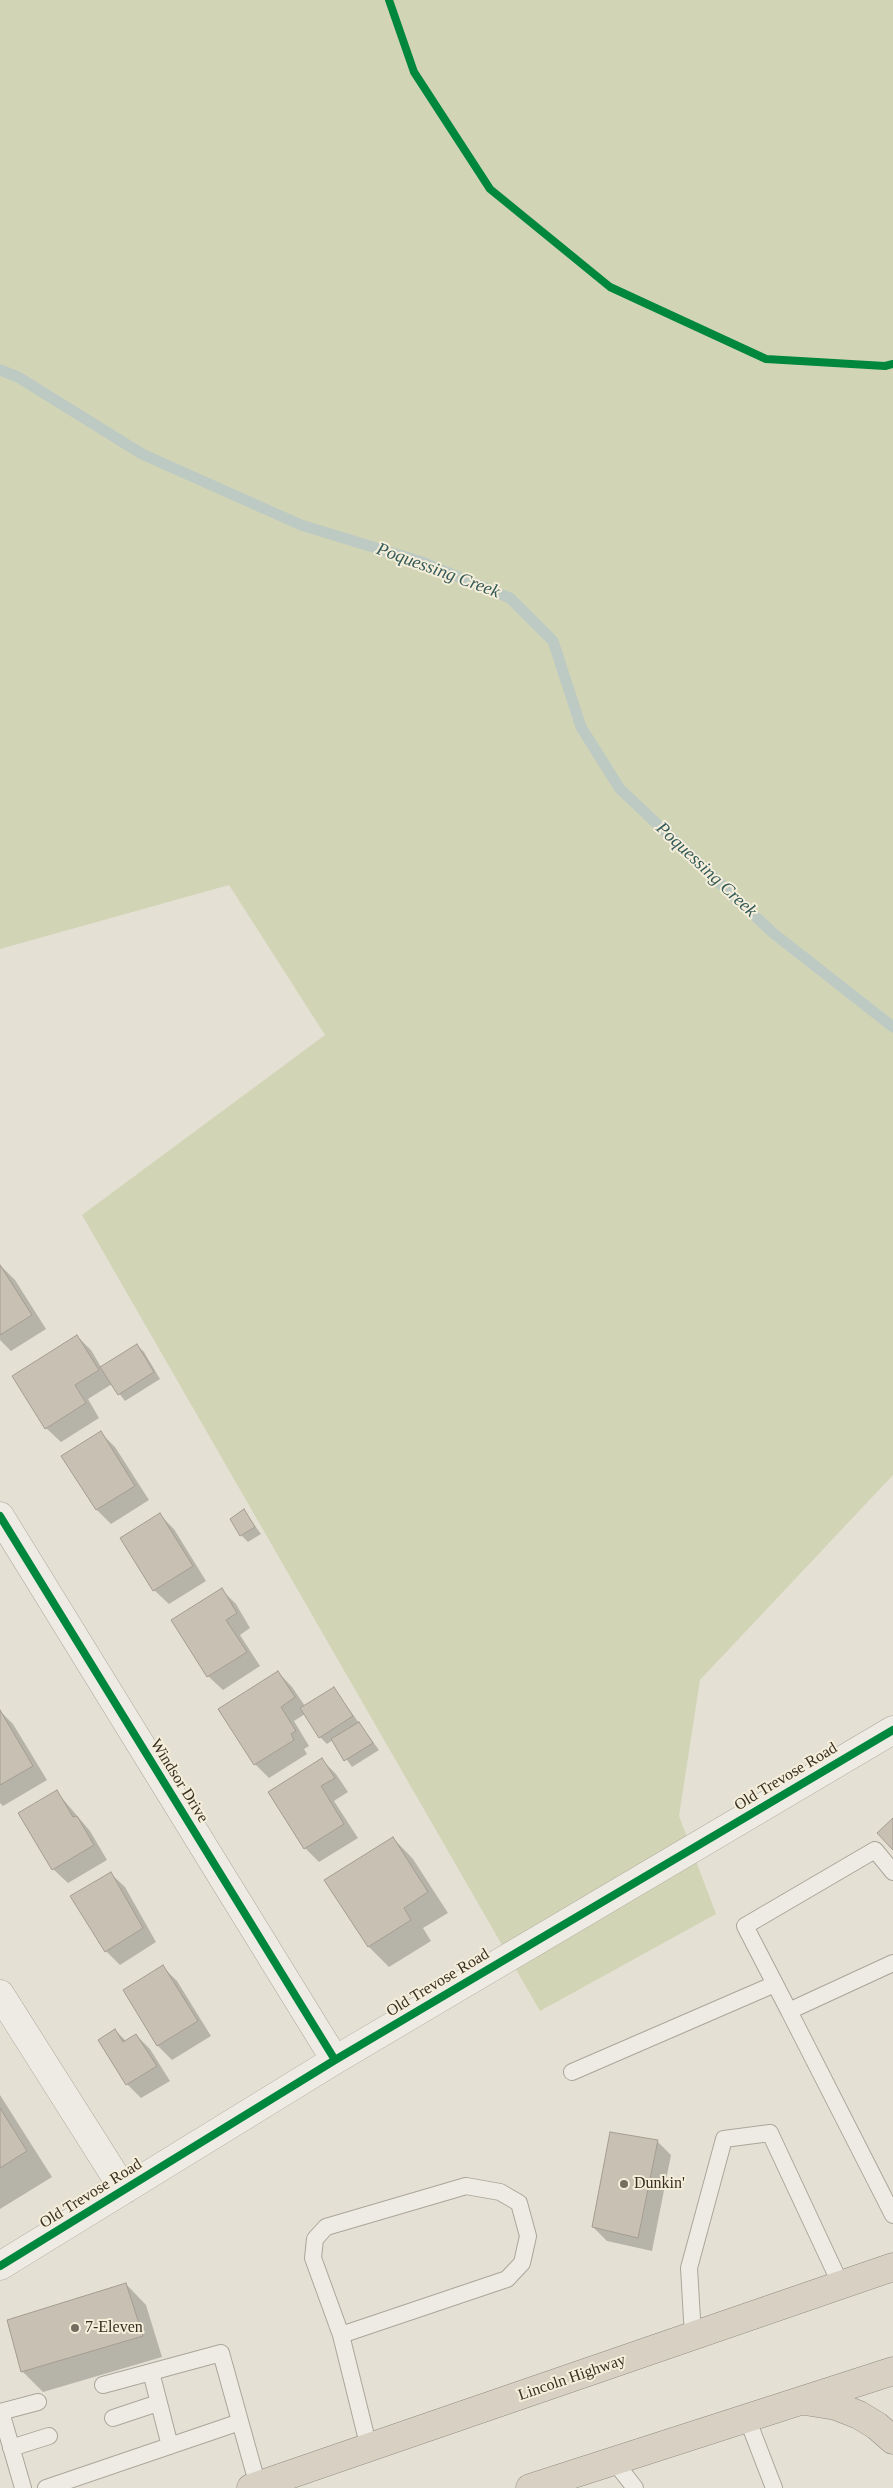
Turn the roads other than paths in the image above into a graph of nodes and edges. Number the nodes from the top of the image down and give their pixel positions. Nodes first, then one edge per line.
1 (0, 1516) edge
2 (893, 1730) edge
3 (893, 1872) edge
4 (893, 1963) edge
5 (775, 1984) junction
6 (0, 1994) edge
7 (789, 2011) junction
8 (334, 2060) junction
9 (572, 2072) dead end
10 (124, 2190) junction
11 (893, 2215) edge
12 (0, 2266) edge
13 (893, 2267) edge
14 (841, 2285) junction
15 (341, 2335) junction
16 (693, 2336) junction
17 (893, 2371) edge
18 (150, 2372) junction
19 (103, 2385) dead end
20 (801, 2401) junction
21 (38, 2402) dead end
22 (158, 2403) junction
23 (0, 2412) edge
24 (113, 2418) dead end
25 (746, 2418) junction
26 (240, 2422) junction
27 (49, 2436) dead end
28 (893, 2440) edge
29 (170, 2446) junction
30 (11, 2448) junction
31 (370, 2448) junction
32 (614, 2461) junction
33 (83, 2482) edge
34 (255, 2487) edge
35 (23, 2488) edge
36 (46, 2488) edge
37 (530, 2488) edge
38 (635, 2488) edge
39 (774, 2488) edge

1 - 8 street, Windsor Drive
2 - 8 street, Old Trevose Road
3 - 5 lane
4 - 7 lane
5 - 7 lane
5 - 9 lane
6 - 10 street
7 - 11 lane
8 - 10 street, Old Trevose Road
10 - 12 street, Old Trevose Road
13 - 14 highway, Lincoln Highway
14 - 16 highway, Lincoln Highway
14 - 16 lane
15 - 15 lane
15 - 31 lane
16 - 31 highway, Lincoln Highway
17 - 20 highway
18 - 19 lane
18 - 22 lane
18 - 26 lane
20 - 25 highway
20 - 28 highway
21 - 23 lane
22 - 24 lane
22 - 29 lane
23 - 30 lane
25 - 32 highway
25 - 39 lane
26 - 29 lane
26 - 34 lane
27 - 30 lane
29 - 33 lane
30 - 35 lane
31 - 34 highway, Lincoln Highway
32 - 37 highway
32 - 38 lane
33 - 36 lane

